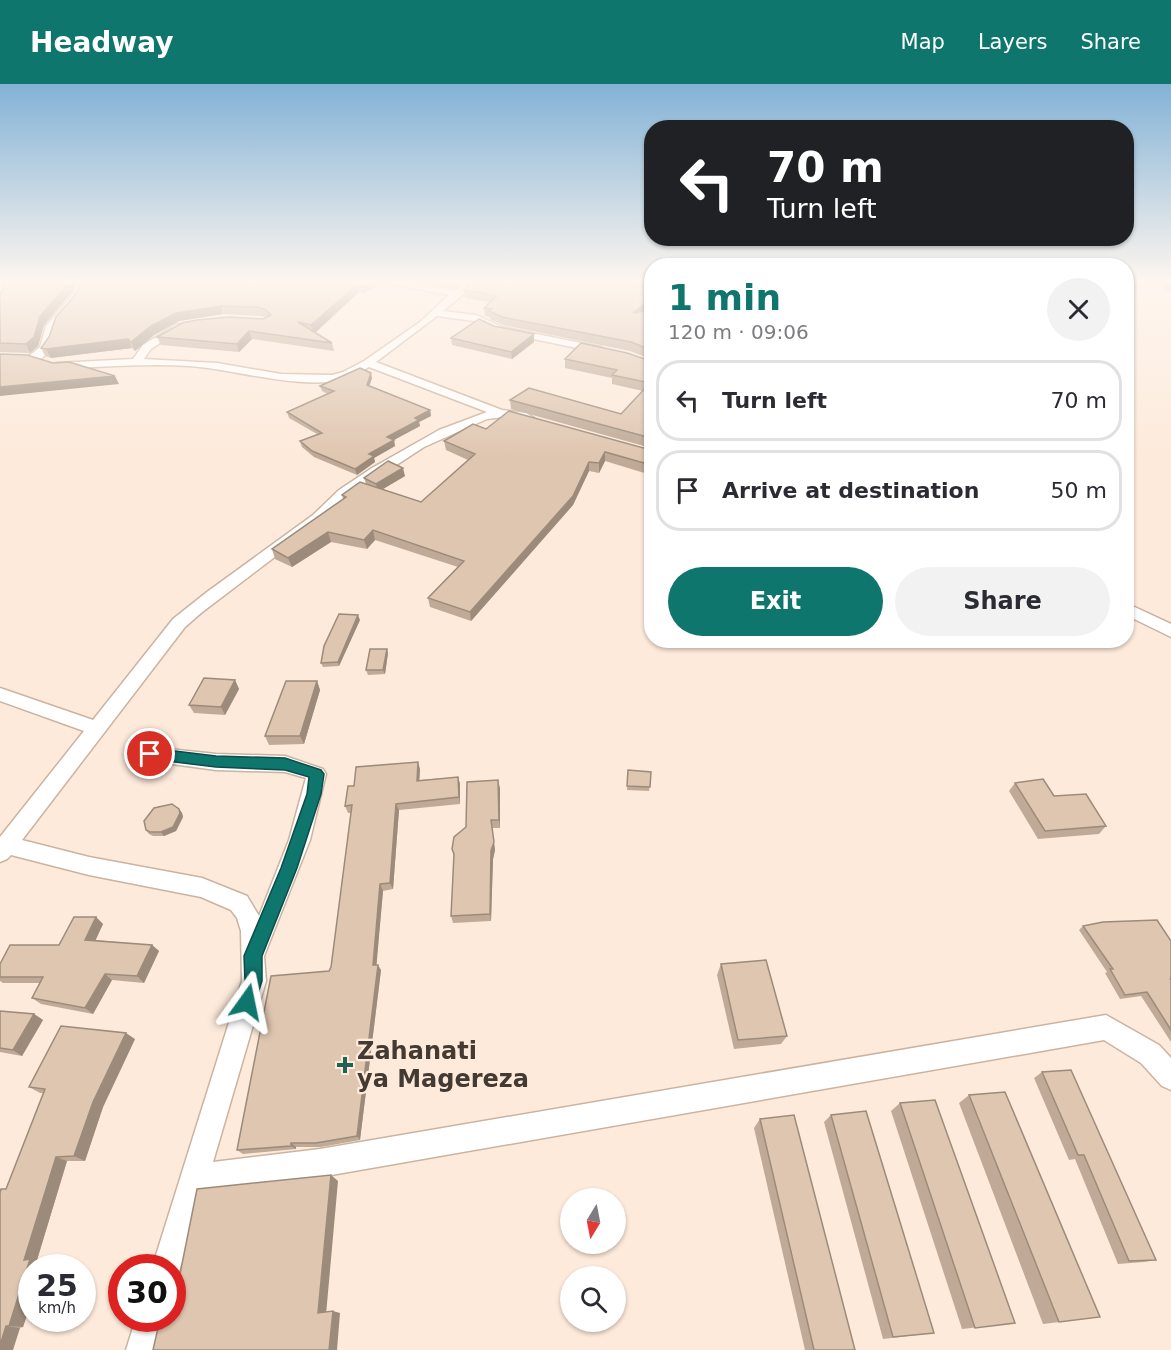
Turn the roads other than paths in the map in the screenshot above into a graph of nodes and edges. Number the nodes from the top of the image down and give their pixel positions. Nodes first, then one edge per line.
1 (49, 339) edge
2 (157, 339) edge
3 (401, 339) edge
4 (548, 339) edge
5 (615, 353) edge
6 (136, 362) junction
7 (368, 363) junction
8 (502, 413) junction
9 (540, 422) edge
10 (1134, 612) edge
11 (1171, 631) edge
12 (0, 694) edge
13 (98, 729) junction
14 (150, 754) dead end
15 (3, 849) edge
16 (253, 956) junction
17 (1171, 1077) edge
18 (194, 1178) junction
19 (171, 1254) edge
20 (148, 1332) edge
21 (142, 1350) edge

1 - 6 street
2 - 6 street
3 - 7 street
4 - 5 street
6 - 7 street
7 - 8 street
8 - 9 street
8 - 13 street
10 - 11 street
12 - 13 street
13 - 15 street
14 - 16 street
15 - 16 street
16 - 18 street
17 - 18 street
18 - 19 street
20 - 21 street

